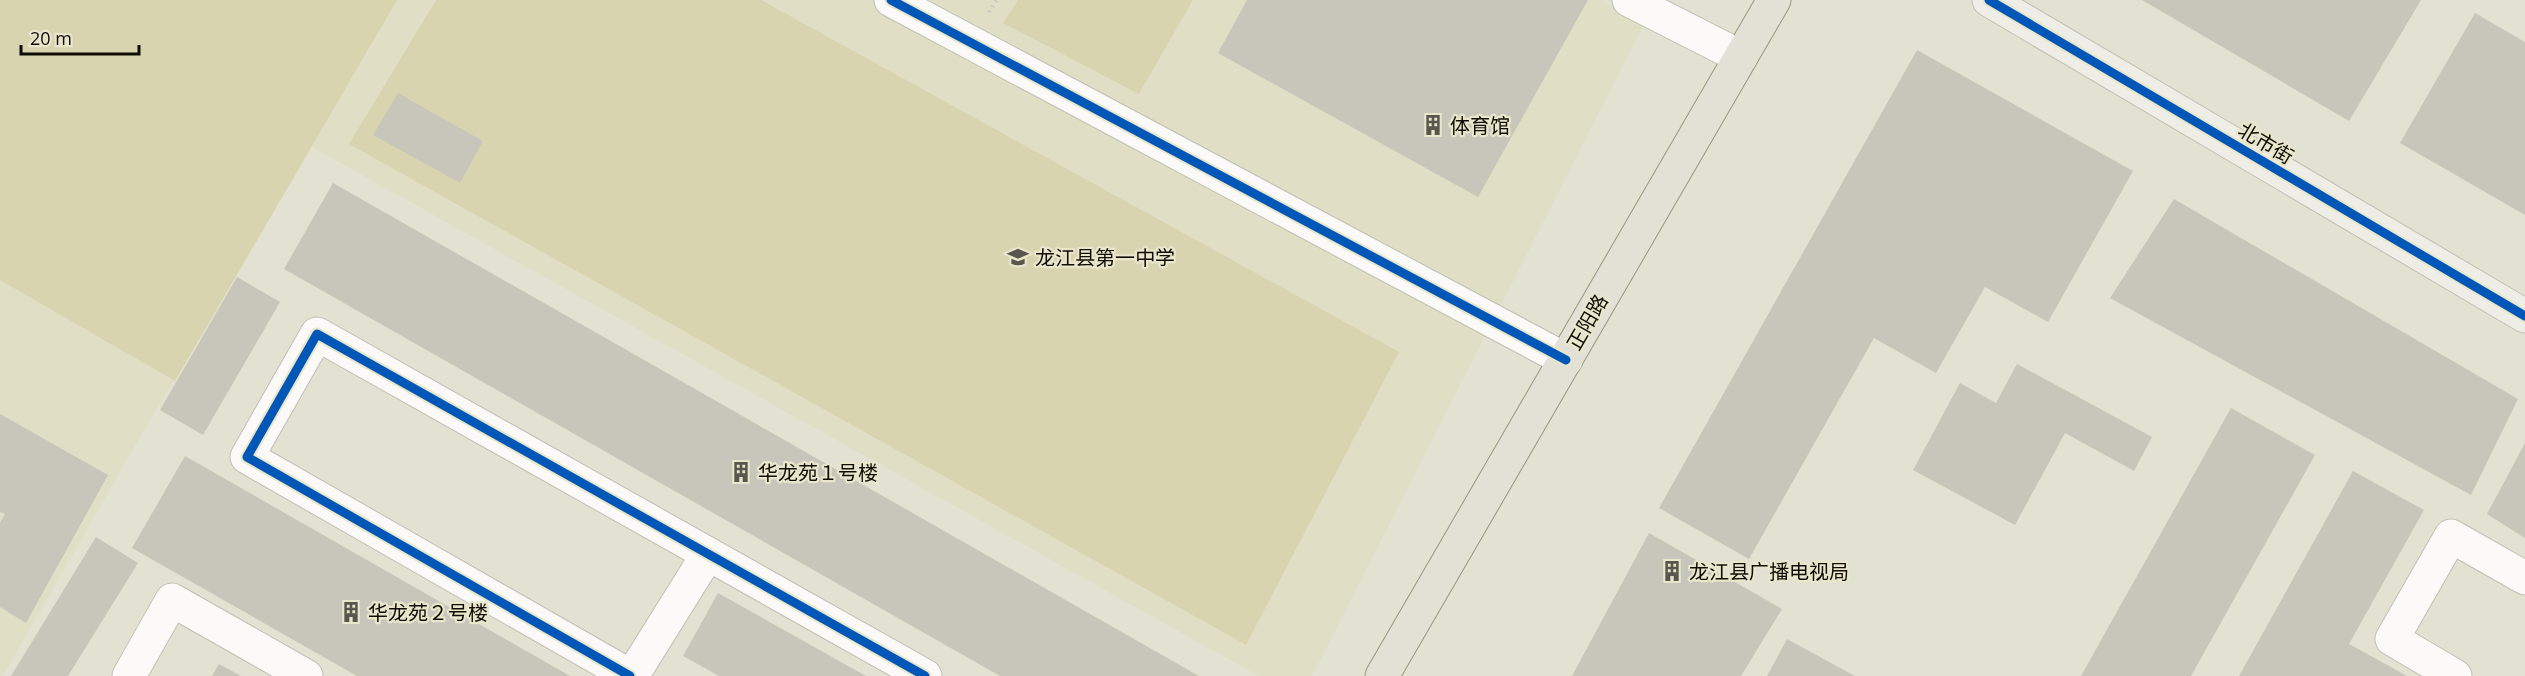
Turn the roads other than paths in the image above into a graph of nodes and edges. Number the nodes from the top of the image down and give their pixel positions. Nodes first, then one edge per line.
1 (891, 0) edge
2 (1629, 0) edge
3 (1774, 0) edge
4 (1989, 0) edge
5 (1741, 57) junction
6 (2525, 316) edge
7 (1566, 360) junction
8 (708, 554) junction
9 (2525, 578) edge
10 (129, 676) edge
11 (306, 676) edge
12 (631, 676) edge
13 (925, 676) edge
14 (1382, 676) edge
15 (2456, 676) edge

1 - 7 street
2 - 5 street
3 - 5 main road, 正阳路
4 - 6 street, 北市街
5 - 7 main road, 正阳路
7 - 14 main road, 正阳路
8 - 12 street
8 - 12 street
8 - 13 street
9 - 15 street
10 - 11 street

